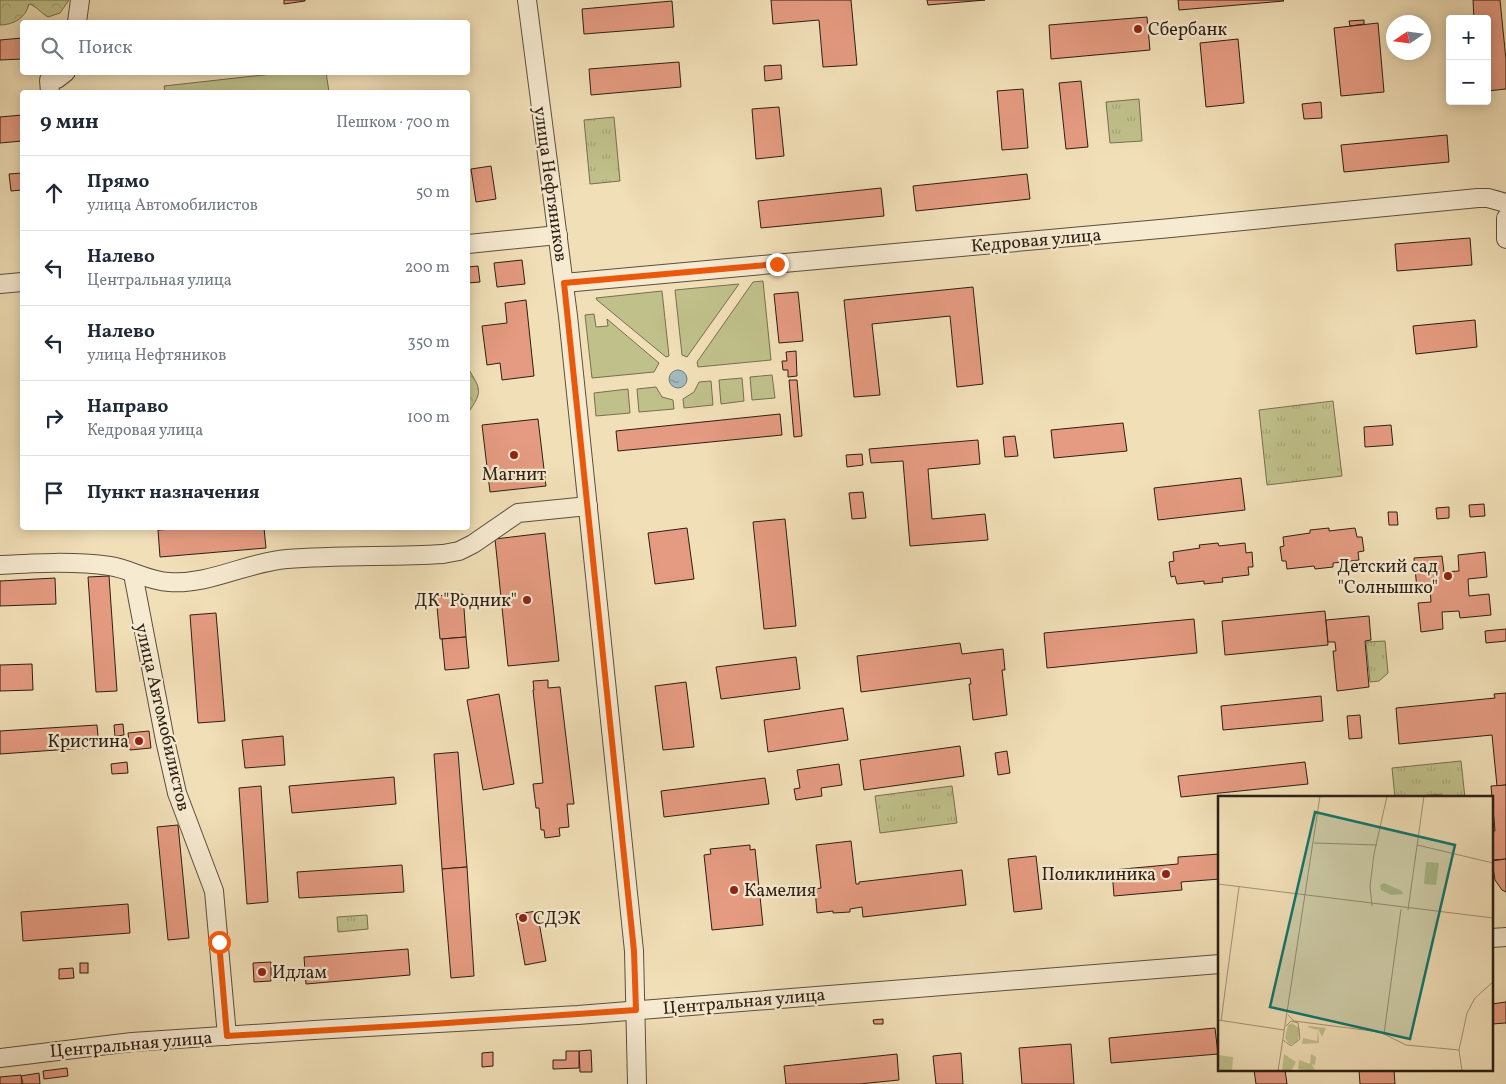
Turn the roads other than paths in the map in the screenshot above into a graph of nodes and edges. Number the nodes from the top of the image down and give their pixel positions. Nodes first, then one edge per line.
1 (80, 0) edge
2 (526, 0) edge
3 (77, 20) edge
4 (62, 75) edge
5 (50, 90) edge
6 (1506, 203) edge
7 (1506, 218) edge
8 (558, 235) junction
9 (1506, 239) edge
10 (470, 244) edge
11 (20, 282) edge
12 (564, 283) junction
13 (0, 284) edge
14 (588, 506) junction
15 (0, 565) edge
16 (132, 574) junction
17 (1218, 964) edge
18 (636, 1010) junction
19 (227, 1036) junction
20 (0, 1058) edge
21 (637, 1084) edge

1 - 3 street
2 - 8 street, улица Нефтяников
4 - 5 street
6 - 12 street, Кедровая улица
7 - 9 street
8 - 10 street
8 - 12 street, улица Нефтяников
11 - 13 street
12 - 14 street, улица Нефтяников
14 - 16 street
14 - 18 street, улица Нефтяников
15 - 16 street
16 - 19 street, улица Автомобилистов
17 - 18 street, Центральная улица
18 - 19 street, Центральная улица
18 - 21 street, улица Нефтяников
19 - 20 street, Центральная улица

